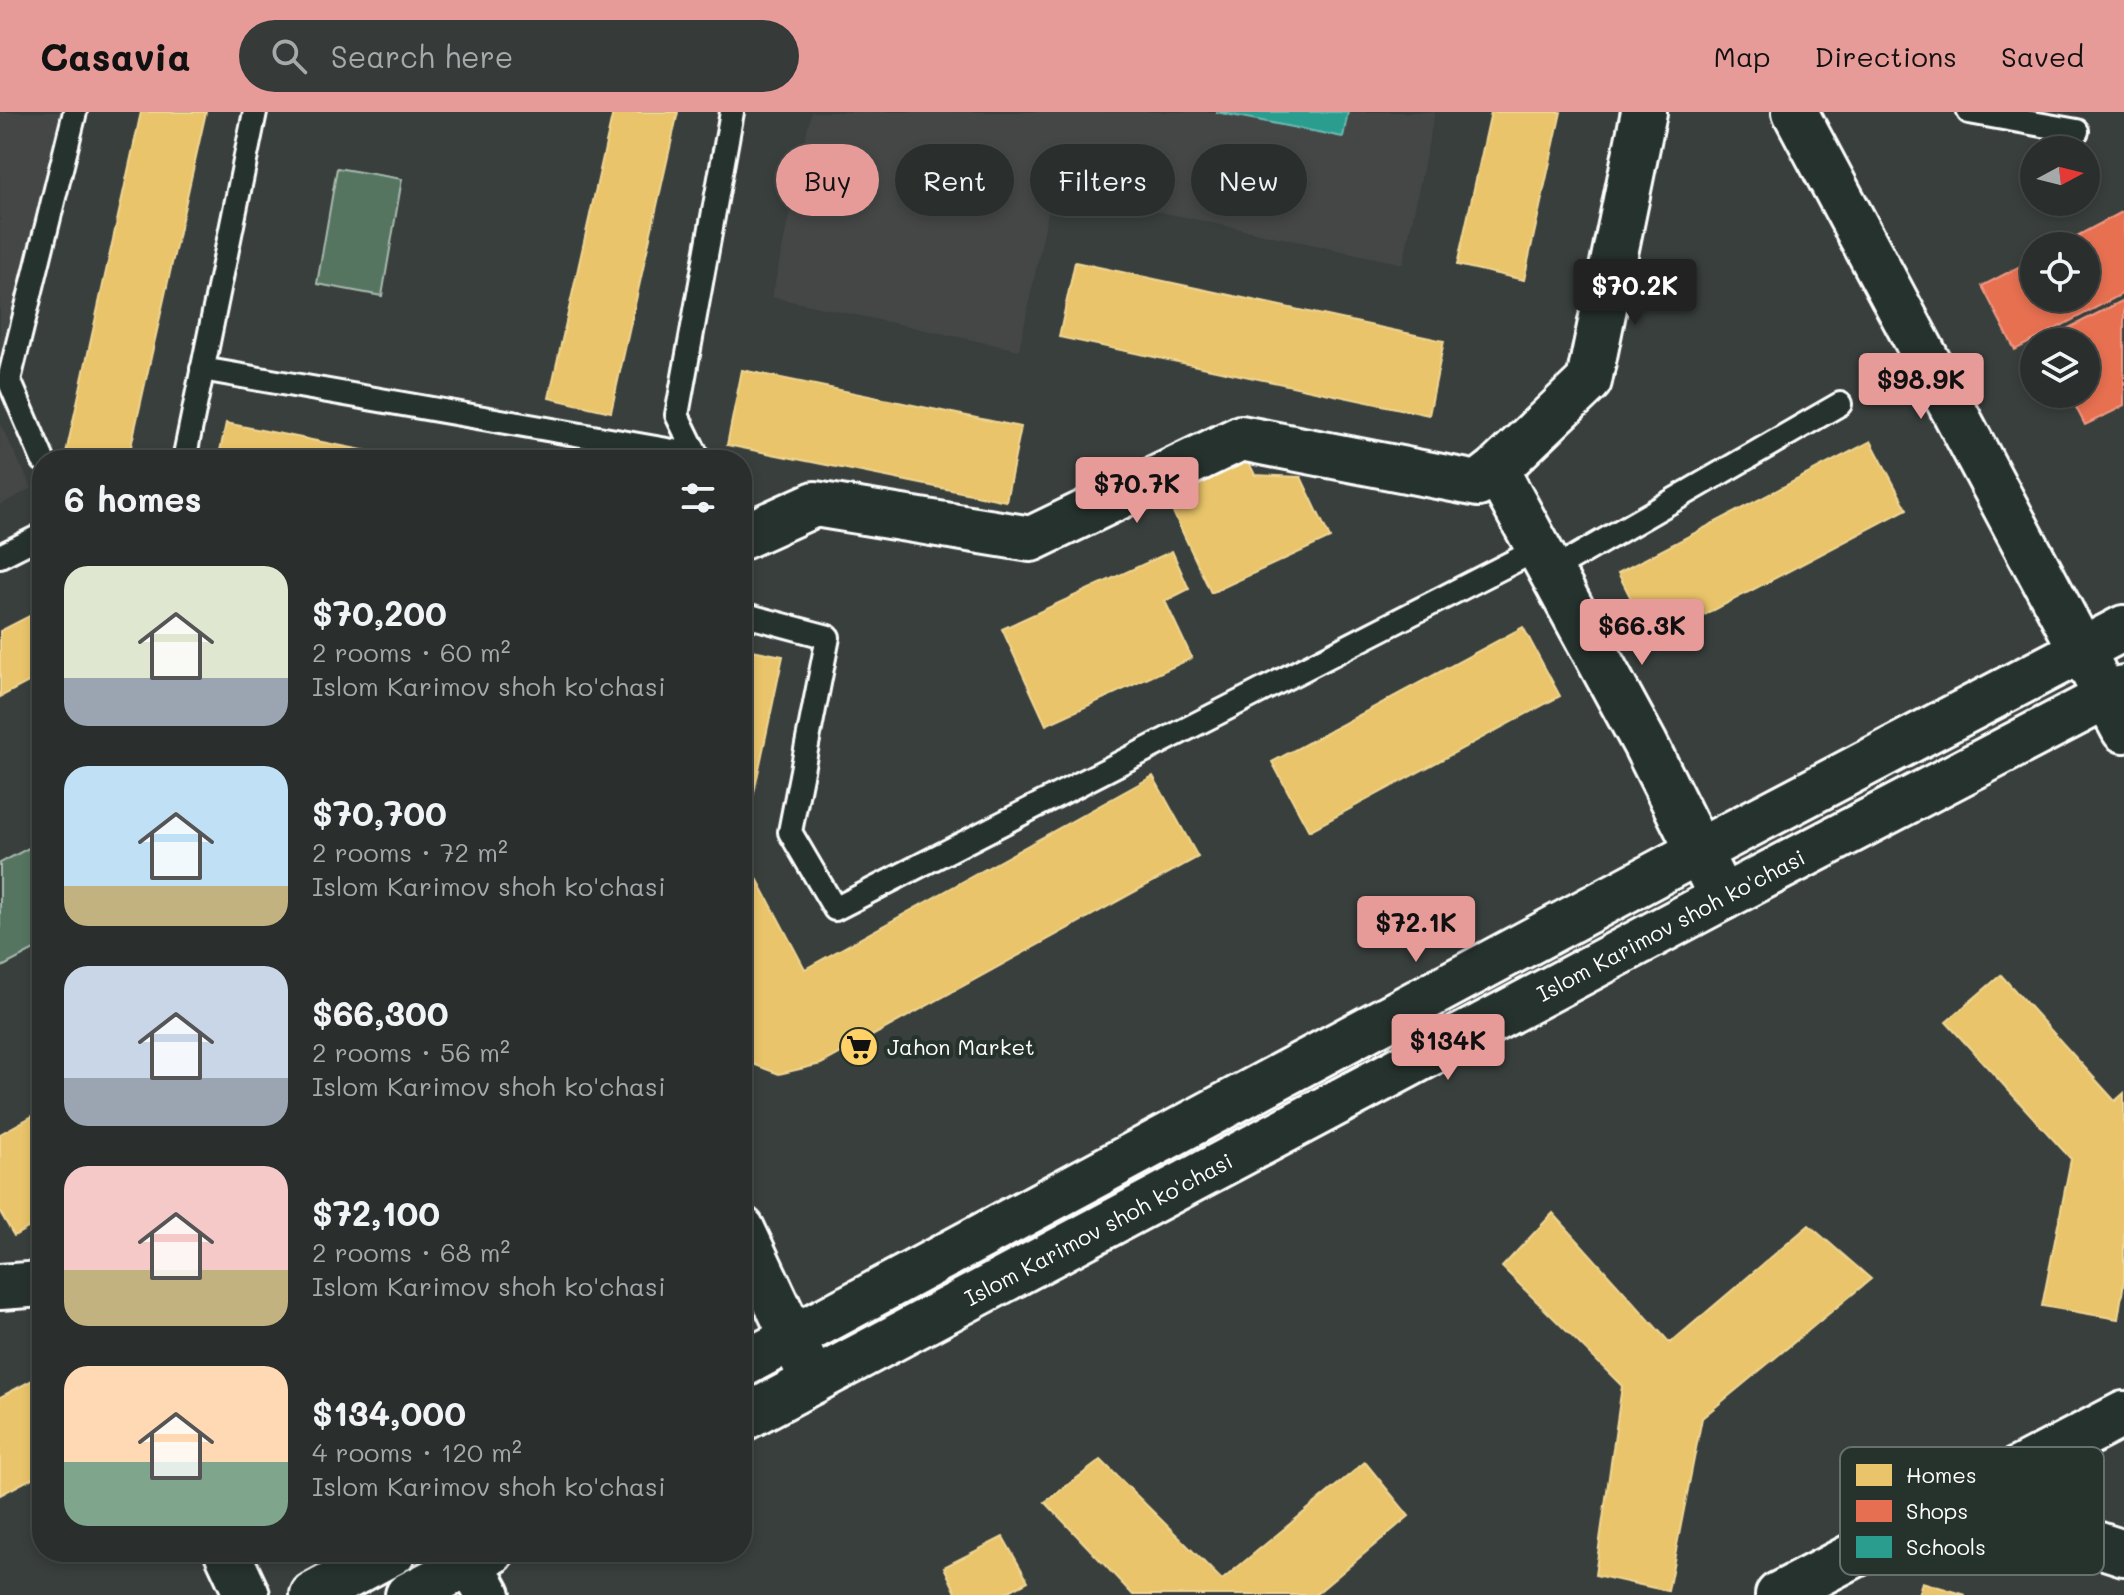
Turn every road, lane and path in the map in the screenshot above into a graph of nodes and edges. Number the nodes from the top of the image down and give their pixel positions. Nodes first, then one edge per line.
1 (75, 112) edge
2 (255, 112) edge
3 (732, 112) edge
4 (1644, 112) edge
5 (1795, 112) edge
6 (1969, 112) edge
7 (2077, 131) dead end
8 (202, 369) junction
9 (1840, 404) dead end
10 (39, 450) edge
11 (186, 450) edge
12 (659, 450) edge
13 (694, 450) edge
14 (1496, 470) junction
15 (752, 532) edge
16 (32, 540) edge
17 (0, 556) edge
18 (1545, 560) junction
19 (752, 617) edge
20 (2124, 628) edge
21 (2081, 651) junction
22 (2118, 706) edge
23 (1699, 851) junction
24 (1722, 898) junction
25 (752, 1250) edge
26 (32, 1285) edge
27 (0, 1287) edge
28 (793, 1338) junction
29 (752, 1360) edge
30 (813, 1381) junction
31 (752, 1414) edge
32 (2124, 1414) edge
33 (2061, 1447) edge
34 (2104, 1547) edge
35 (2124, 1553) edge
36 (232, 1562) edge
37 (374, 1562) edge
38 (1840, 1562) edge
39 (483, 1570) edge
40 (247, 1595) edge
41 (313, 1595) edge
42 (408, 1595) edge
43 (1778, 1595) edge

1 - 10 lane
2 - 8 lane
3 - 13 lane
4 - 14 main road
5 - 21 main road, Islom Karimov shoh ko'chasi
6 - 7 lane
8 - 11 lane
8 - 12 lane
9 - 18 lane
14 - 15 main road
14 - 18 main road
16 - 17 lane
18 - 19 lane
18 - 23 main road
20 - 21 main road
21 - 22 main road, Islom Karimov shoh ko'chasi
21 - 23 main road
22 - 24 main road, Islom Karimov shoh ko'chasi
23 - 24 main road
23 - 28 main road
24 - 30 main road, Islom Karimov shoh ko'chasi
25 - 28 main road
26 - 27 main road
28 - 29 main road
28 - 30 main road
30 - 31 main road, Islom Karimov shoh ko'chasi
32 - 33 main road
34 - 35 main road
36 - 40 main road
37 - 41 main road
38 - 43 main road
39 - 42 main road

